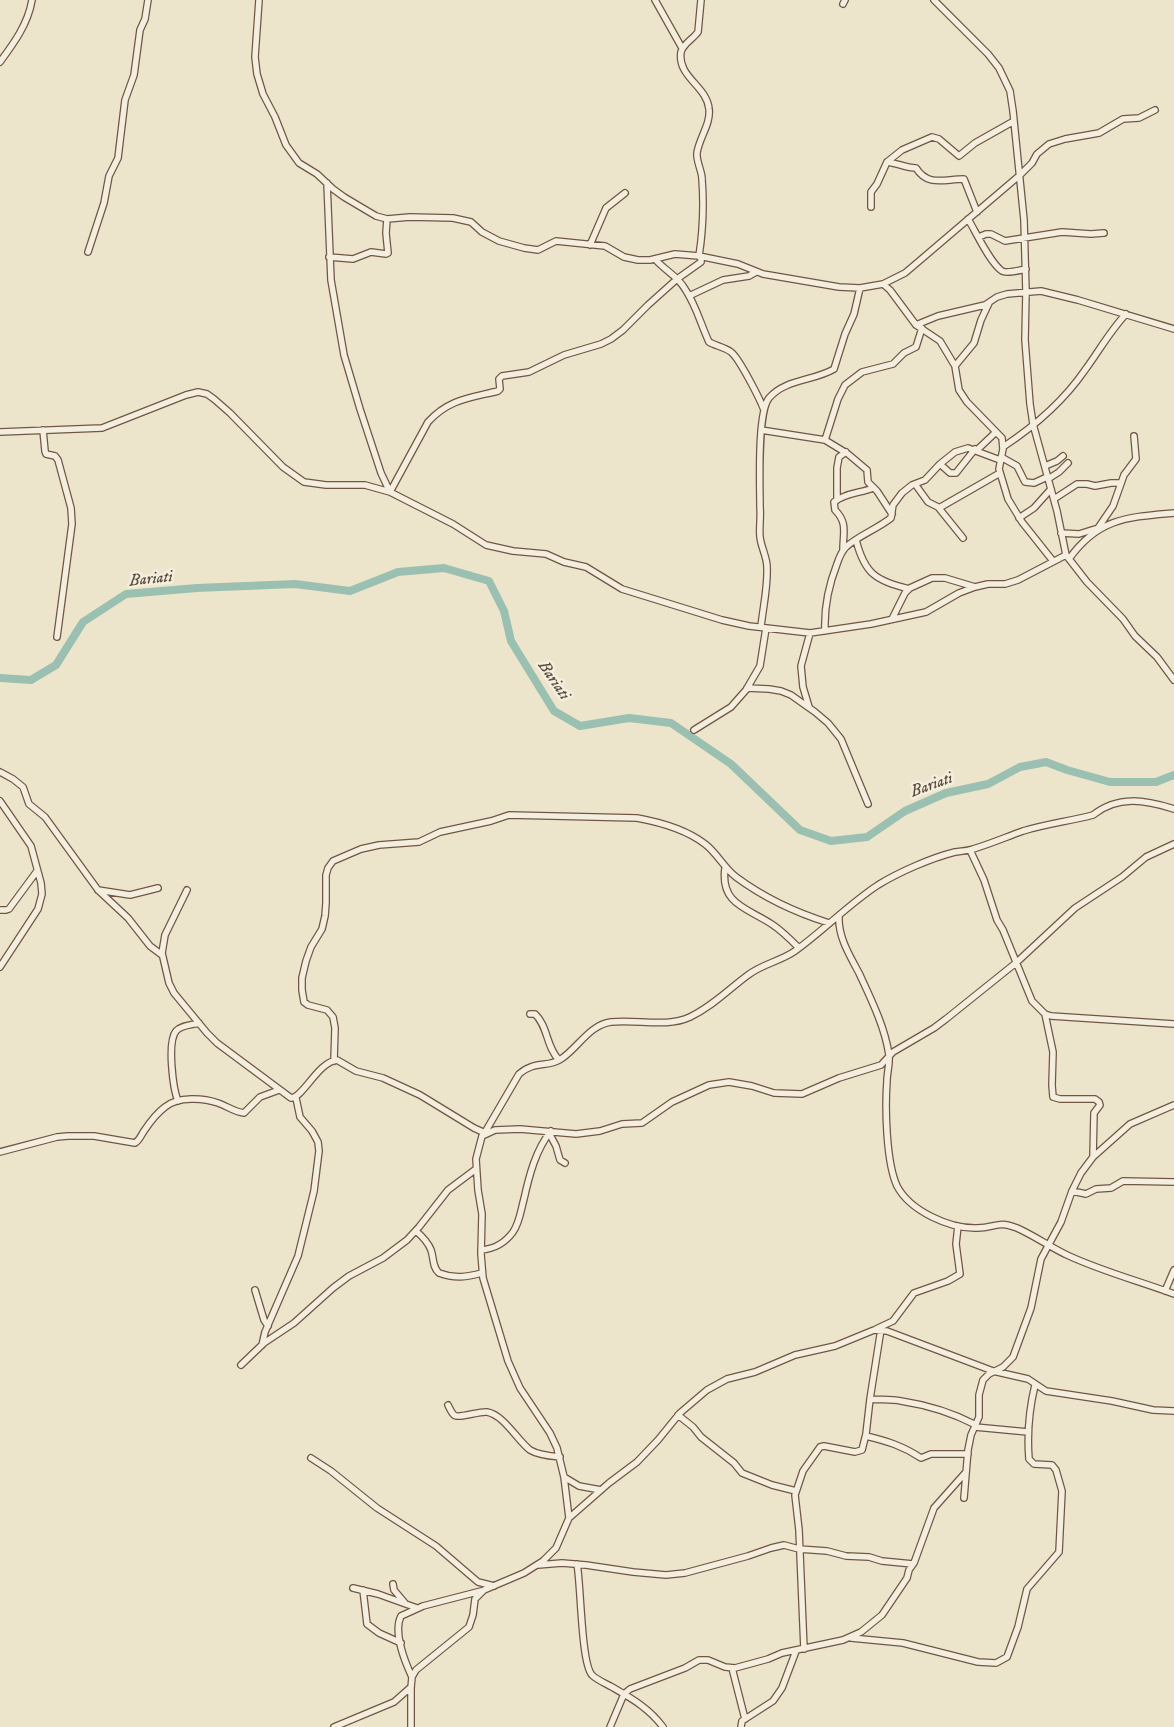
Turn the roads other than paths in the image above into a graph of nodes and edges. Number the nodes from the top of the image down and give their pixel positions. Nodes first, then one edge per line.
1 (32, 0) edge
2 (148, 0) edge
3 (259, 0) edge
4 (655, 0) edge
5 (702, 0) edge
6 (934, 0) edge
7 (682, 48) junction
8 (0, 62) edge
9 (1155, 110) dead end
10 (1014, 121) junction
11 (887, 162) junction
12 (1020, 175) junction
13 (327, 183) junction
14 (625, 193) dead end
15 (872, 206) dead end
16 (976, 212) junction
17 (387, 219) junction
18 (968, 219) junction
19 (1104, 233) dead end
20 (979, 237) junction
21 (1025, 237) junction
22 (590, 245) junction
23 (88, 252) dead end
24 (699, 256) junction
25 (329, 257) junction
26 (655, 258) junction
27 (1026, 270) junction
28 (756, 272) junction
29 (677, 279) junction
30 (883, 284) junction
31 (860, 288) junction
32 (1026, 292) junction
33 (689, 296) junction
34 (989, 302) junction
35 (1126, 314) junction
36 (919, 327) junction
37 (1174, 329) edge
38 (955, 366) junction
39 (764, 412) junction
40 (1033, 424) junction
41 (44, 430) junction
42 (761, 430) junction
43 (0, 432) edge
44 (996, 432) junction
45 (1134, 436) dead end
46 (825, 440) junction
47 (1003, 447) junction
48 (976, 450) junction
49 (846, 452) junction
50 (1062, 456) dead end
51 (1001, 459) junction
52 (1068, 463) dead end
53 (940, 464) junction
54 (1045, 466) junction
55 (1000, 473) junction
56 (1048, 478) junction
57 (1120, 483) junction
58 (914, 484) junction
59 (873, 488) junction
60 (1051, 489) junction
61 (390, 492) junction
62 (1054, 499) junction
63 (837, 500) junction
64 (939, 508) junction
65 (1174, 513) edge
66 (892, 514) junction
67 (1019, 518) junction
68 (1097, 529) junction
69 (1061, 533) junction
70 (963, 538) dead end
71 (856, 540) junction
72 (843, 550) junction
73 (1068, 557) junction
74 (1053, 561) junction
75 (975, 587) junction
76 (909, 589) junction
77 (892, 619) junction
78 (764, 628) junction
79 (825, 631) junction
80 (810, 633) junction
81 (57, 637) dead end
82 (1174, 680) edge
83 (747, 688) junction
84 (809, 707) junction
85 (694, 730) dead end
86 (0, 772) edge
87 (0, 802) edge
88 (868, 804) dead end
89 (1174, 809) edge
90 (1174, 844) edge
91 (970, 850) junction
92 (725, 868) junction
93 (37, 871) junction
94 (158, 888) dead end
95 (98, 890) junction
96 (187, 890) dead end
97 (0, 910) edge
98 (838, 917) junction
99 (829, 923) junction
100 (799, 948) junction
101 (162, 955) junction
102 (1016, 962) junction
103 (0, 967) edge
104 (530, 1014) dead end
105 (1045, 1014) junction
106 (199, 1023) junction
107 (1174, 1024) edge
108 (889, 1056) junction
109 (560, 1060) junction
110 (334, 1061) junction
111 (279, 1090) junction
112 (296, 1098) junction
113 (178, 1101) junction
114 (1174, 1105) edge
115 (1171, 1110) edge
116 (550, 1132) junction
117 (484, 1134) junction
118 (0, 1152) edge
119 (1093, 1157) junction
120 (565, 1163) dead end
121 (476, 1170) junction
122 (1174, 1182) edge
123 (1072, 1192) junction
124 (958, 1226) junction
125 (416, 1231) junction
126 (1049, 1245) junction
127 (481, 1250) junction
128 (1174, 1270) edge
129 (482, 1273) junction
130 (254, 1290) dead end
131 (1165, 1291) junction
132 (1174, 1294) edge
133 (268, 1326) junction
134 (878, 1330) junction
135 (262, 1345) junction
136 (241, 1365) dead end
137 (993, 1371) junction
138 (1035, 1385) junction
139 (870, 1399) junction
140 (448, 1405) dead end
141 (1174, 1411) edge
142 (678, 1415) junction
143 (976, 1426) junction
144 (1028, 1432) junction
145 (866, 1436) junction
146 (968, 1454) junction
147 (311, 1458) dead end
148 (560, 1458) junction
149 (966, 1472) junction
150 (564, 1477) junction
151 (602, 1490) junction
152 (796, 1491) junction
153 (964, 1498) dead end
154 (569, 1518) junction
155 (798, 1548) junction
156 (578, 1564) junction
157 (913, 1564) junction
158 (538, 1565) junction
159 (393, 1584) dead end
160 (494, 1586) junction
161 (353, 1588) dead end
162 (363, 1590) junction
163 (484, 1590) junction
164 (405, 1603) junction
165 (417, 1608) junction
166 (849, 1638) junction
167 (401, 1643) junction
168 (804, 1648) junction
169 (796, 1651) junction
170 (732, 1668) junction
171 (412, 1677) junction
172 (411, 1687) junction
173 (624, 1694) junction
174 (745, 1719) junction
175 (334, 1727) edge
176 (411, 1727) edge
177 (610, 1727) edge
178 (662, 1727) edge
179 (741, 1727) edge

1 - 8 street
2 - 23 street
3 - 13 street
4 - 7 street
5 - 7 street
6 - 10 street
7 - 24 street
9 - 12 street
10 - 11 street
10 - 12 street
11 - 15 street
11 - 16 street
12 - 16 street
12 - 21 street
13 - 17 street
13 - 25 street
14 - 22 street
16 - 18 street
17 - 22 street
17 - 25 street
18 - 20 street
18 - 30 street
19 - 21 street
20 - 21 street
20 - 27 street
21 - 27 street
22 - 26 street
24 - 26 street
24 - 28 street
24 - 29 street
25 - 61 street
26 - 29 street
27 - 32 street
28 - 31 street
28 - 33 street
29 - 33 street
29 - 61 street
30 - 31 street
30 - 36 street
31 - 39 street
32 - 34 street
32 - 35 street
32 - 40 street
33 - 39 street
34 - 36 street
34 - 38 street
35 - 37 street
35 - 40 street
36 - 38 street
36 - 46 street
38 - 44 street
39 - 42 street
40 - 47 street
40 - 54 street
41 - 43 street
41 - 61 street
41 - 81 street
42 - 46 street
42 - 78 street
44 - 47 street
44 - 48 street
45 - 57 street
46 - 49 street
47 - 51 street
48 - 51 street
48 - 53 street
48 - 53 street
49 - 59 street
49 - 63 street
50 - 54 street
51 - 55 street
51 - 56 street
52 - 56 street
53 - 58 street
54 - 56 street
55 - 64 street
55 - 67 street
56 - 60 street
57 - 62 street
57 - 68 street
58 - 64 street
58 - 66 street
59 - 63 street
59 - 66 street
60 - 62 street
60 - 67 street
61 - 78 street
62 - 69 street
63 - 72 street
64 - 70 street
65 - 68 street
66 - 71 street
67 - 74 street
68 - 69 street
68 - 73 street
69 - 73 street
71 - 72 street
71 - 76 street
72 - 79 street
73 - 74 street
73 - 82 street
74 - 75 street
75 - 76 street
75 - 77 street
76 - 77 street
77 - 79 street
78 - 80 street
78 - 83 street
79 - 80 street
80 - 84 street
83 - 84 street
83 - 85 street
84 - 88 street
86 - 95 street
87 - 93 street
89 - 91 street
90 - 102 street
91 - 98 street
91 - 102 street
92 - 99 street
92 - 100 street
92 - 110 street
93 - 97 street
93 - 103 street
94 - 95 street
95 - 101 street
96 - 101 street
98 - 99 street
98 - 108 street
99 - 100 street
100 - 109 street
101 - 106 street
102 - 105 street
102 - 108 street
104 - 109 street
105 - 107 street
105 - 119 street
106 - 111 street
106 - 113 street
108 - 116 street
108 - 124 street
109 - 117 street
110 - 112 street
110 - 117 street
111 - 112 street
111 - 113 street
112 - 133 street
113 - 118 street
114 - 115 street
115 - 119 street
116 - 117 street
116 - 120 street
116 - 127 street
117 - 121 street
119 - 123 street
121 - 125 street
121 - 127 street
122 - 123 street
123 - 126 street
124 - 126 street
124 - 134 street
125 - 129 street
125 - 135 street
126 - 131 street
126 - 137 street
127 - 129 street
128 - 131 street
129 - 148 street
130 - 133 street
131 - 132 street
133 - 135 street
134 - 137 street
134 - 139 street
134 - 142 street
135 - 136 street
137 - 138 street
137 - 143 street
138 - 141 street
138 - 144 street
139 - 143 street
139 - 145 street
140 - 148 street
142 - 151 street
142 - 152 street
143 - 144 street
143 - 146 street
144 - 166 street
145 - 146 street
145 - 152 street
146 - 149 street
147 - 160 street
148 - 150 street
149 - 153 street
149 - 157 street
150 - 151 street
150 - 154 street
151 - 154 street
152 - 155 street
154 - 158 street
155 - 156 street
155 - 157 street
155 - 168 street
156 - 158 street
156 - 173 street
157 - 166 street
158 - 160 street
159 - 164 street
160 - 163 street
161 - 162 street
162 - 164 street
162 - 167 street
163 - 165 street
163 - 171 street
164 - 165 street
165 - 167 street
166 - 168 street
167 - 171 street
168 - 169 street
169 - 170 street
169 - 174 street
170 - 173 street
170 - 174 street
171 - 172 street
172 - 175 street
172 - 176 street
173 - 177 street
173 - 178 street
174 - 179 street

